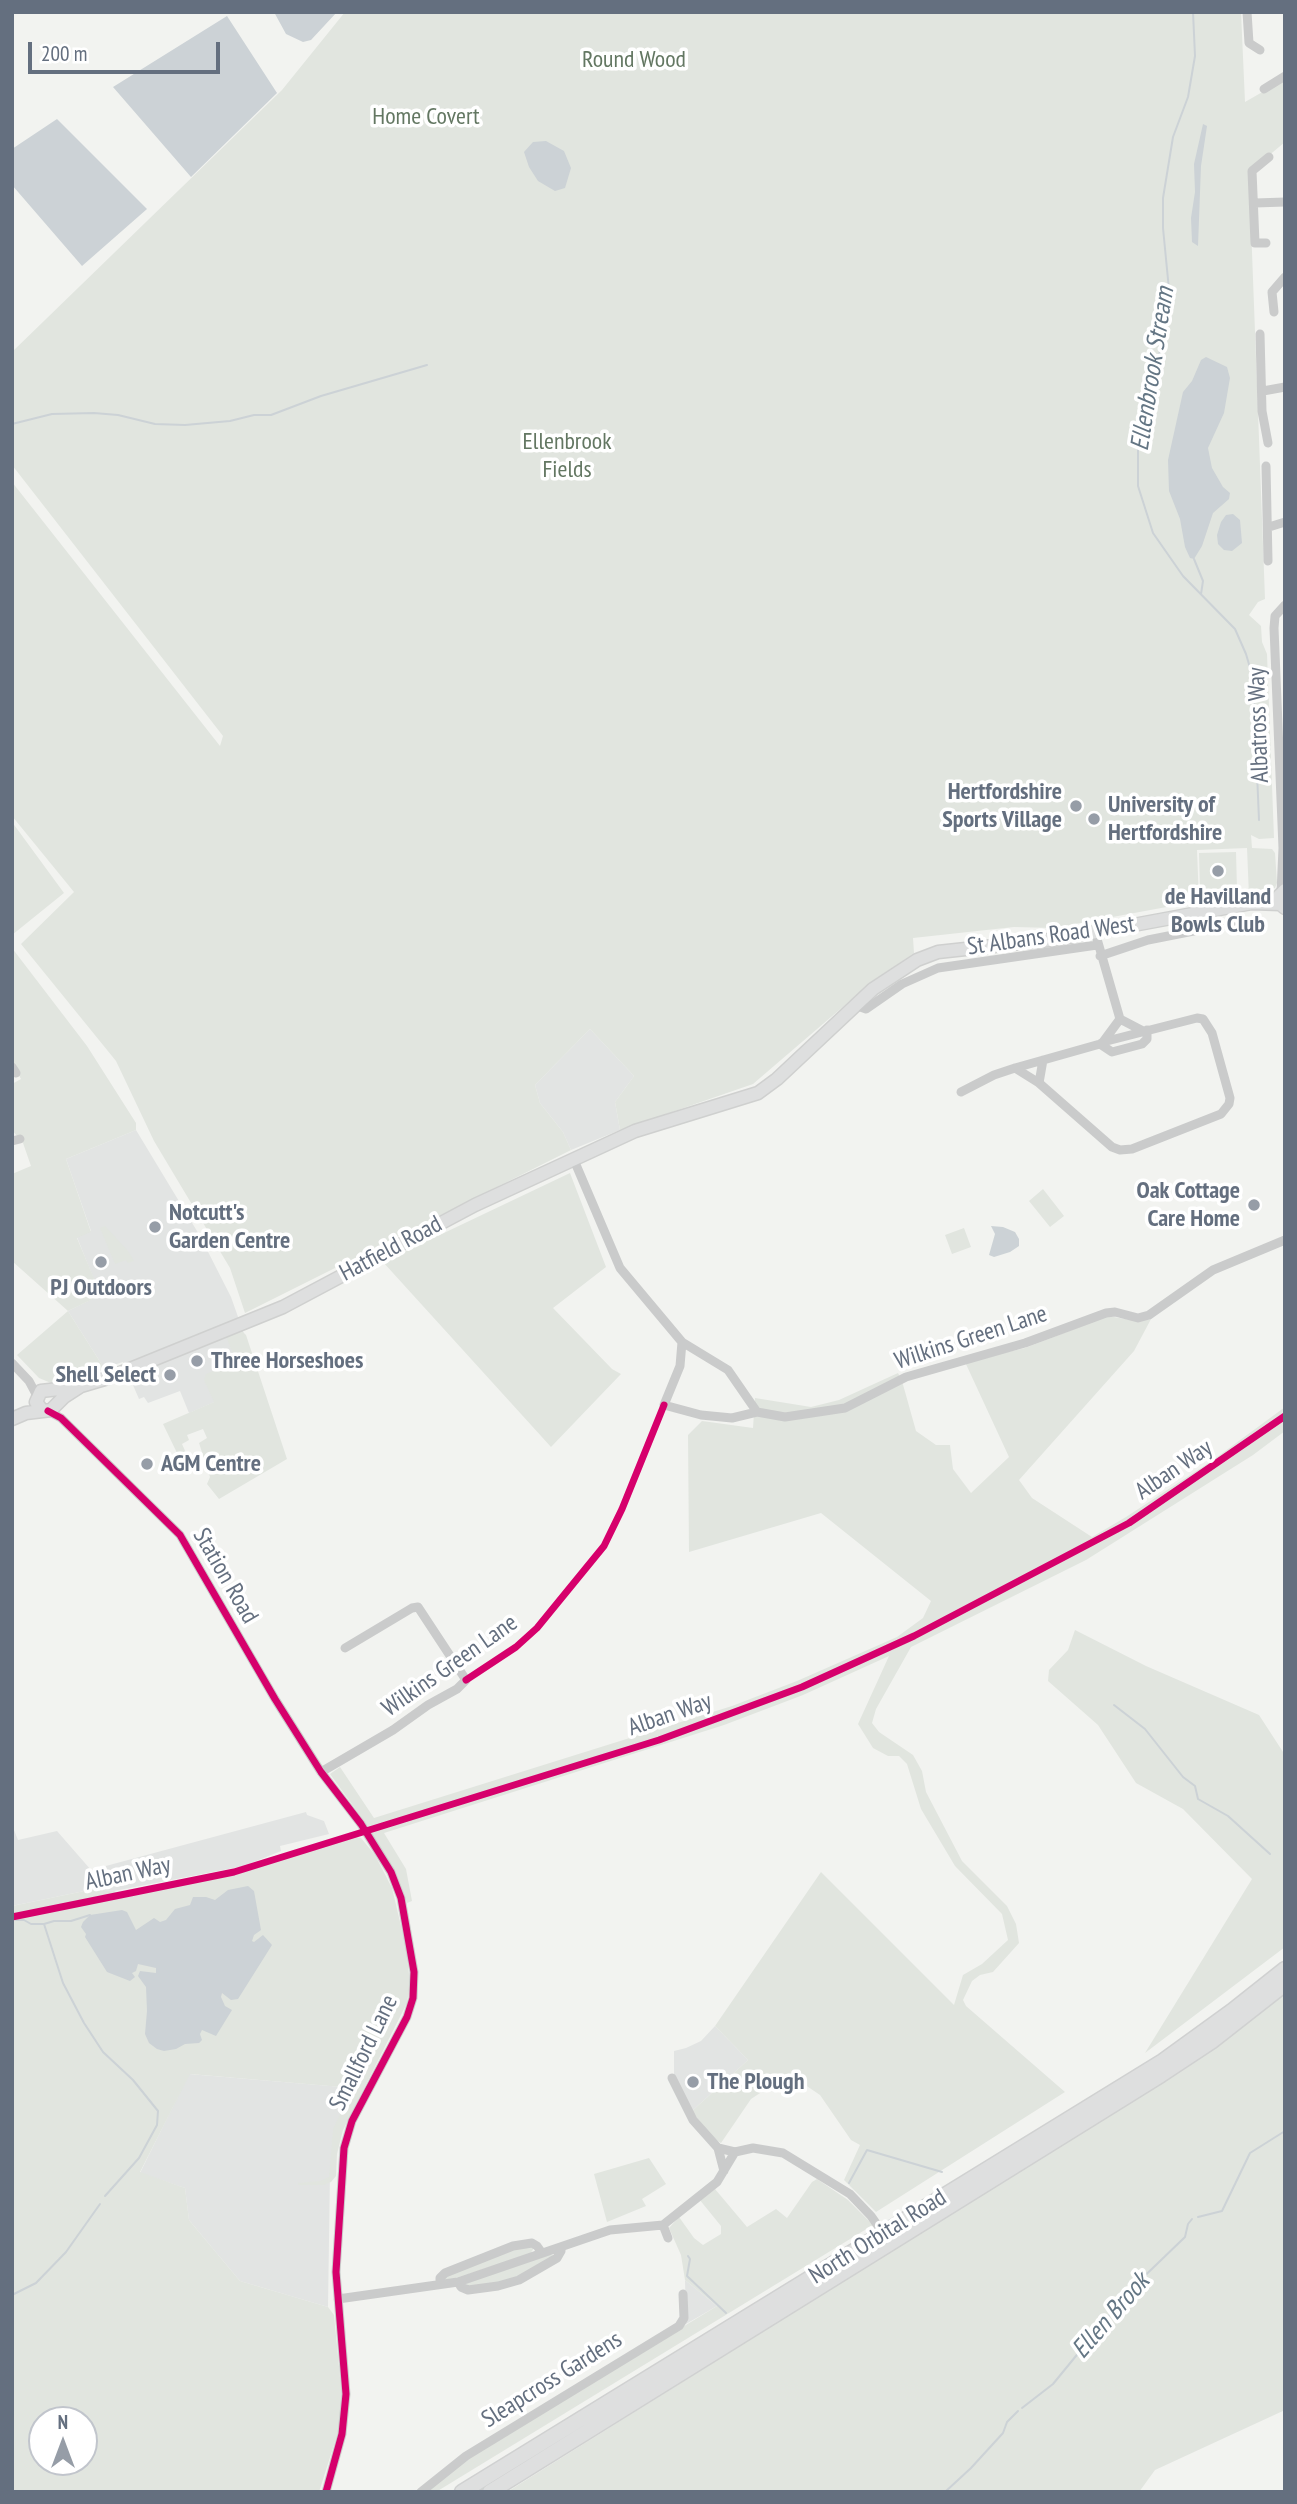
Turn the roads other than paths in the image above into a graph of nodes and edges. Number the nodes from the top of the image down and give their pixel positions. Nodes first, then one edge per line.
1 (1247, 12) edge
2 (1260, 50) dead end
3 (1285, 76) edge
4 (1264, 89) dead end
5 (1269, 157) dead end
6 (1285, 202) edge
7 (1255, 203) junction
8 (1266, 243) dead end
9 (1285, 276) edge
10 (1274, 312) dead end
11 (1260, 334) dead end
12 (1285, 387) edge
13 (1263, 391) junction
14 (1268, 443) dead end
15 (1266, 466) dead end
16 (1285, 522) edge
17 (1269, 527) junction
18 (1268, 562) dead end
19 (1285, 605) edge
20 (1284, 850) edge
21 (1282, 898) edge
22 (1234, 923) dead end
23 (1096, 939) junction
24 (1100, 956) junction
25 (1120, 1019) junction
26 (1145, 1031) junction
27 (1102, 1043) junction
28 (1043, 1060) junction
29 (1015, 1068) junction
30 (1039, 1083) junction
31 (961, 1092) dead end
32 (701, 1110) joint
33 (574, 1160) junction
34 (1285, 1240) edge
35 (682, 1342) junction
36 (12, 1363) edge
37 (49, 1402) junction
38 (757, 1412) junction
39 (12, 1419) edge
40 (345, 1648) dead end
41 (302, 1743) joint
42 (321, 1772) junction
43 (1285, 1969) edge
44 (1285, 1984) edge
45 (672, 2078) dead end
46 (718, 2148) junction
47 (735, 2152) junction
48 (724, 2171) junction
49 (663, 2225) junction
50 (883, 2233) junction
51 (668, 2238) dead end
52 (561, 2247) junction
53 (542, 2253) junction
54 (458, 2281) junction
55 (440, 2284) junction
56 (683, 2294) dead end
57 (338, 2299) junction
58 (326, 2492) edge
59 (421, 2492) edge
60 (462, 2492) edge
61 (490, 2492) edge

1 - 2 street
3 - 4 street
5 - 7 street
6 - 7 street
7 - 8 street
9 - 10 street
11 - 13 street
12 - 13 street
13 - 14 street
15 - 17 street
16 - 17 street
17 - 18 street
19 - 20 street, Albatross Way
20 - 21 street, Albatross Way
21 - 23 main road, St Albans Road West
22 - 24 street
23 - 24 street
23 - 32 main road, St Albans Road West
24 - 25 street
25 - 26 street
25 - 27 street
26 - 27 street
26 - 30 street
27 - 28 street
28 - 29 street
28 - 30 street
29 - 30 street
29 - 31 street
32 - 33 main road, Hatfield Road
33 - 35 street
33 - 37 main road, Hatfield Road
34 - 38 street, Wilkins Green Lane
35 - 38 street
35 - 38 street, Wilkins Green Lane
36 - 37 street, Station Road
37 - 39 main road, Hatfield Road
37 - 41 street, Station Road
40 - 42 street, Wilkins Green Lane
41 - 42 street, Smallford Lane
42 - 57 street, Smallford Lane
43 - 50 highway, North Orbital Road
44 - 61 highway, North Orbital Road
45 - 46 street
46 - 47 street
46 - 48 street
47 - 48 street
47 - 50 street
48 - 49 street
49 - 51 street
49 - 52 street
50 - 60 highway, North Orbital Road
52 - 53 street
52 - 54 street
53 - 54 street
53 - 55 street
54 - 55 street
55 - 57 street
56 - 59 street, Sleapcross Gardens
57 - 58 street, Smallford Lane

